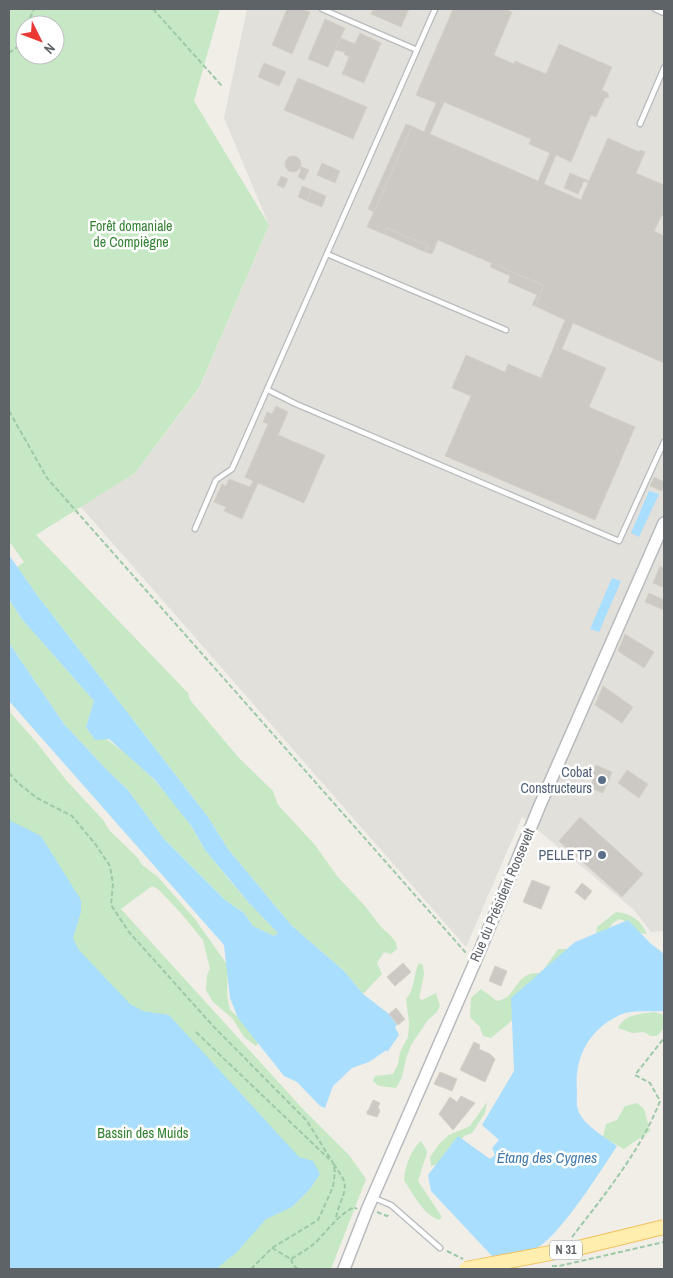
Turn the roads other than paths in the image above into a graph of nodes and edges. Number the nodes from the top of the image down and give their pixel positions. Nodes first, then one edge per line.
1 (322, 9) edge
2 (434, 9) edge
3 (655, 9) edge
4 (664, 13) edge
5 (417, 50) junction
6 (664, 68) edge
7 (640, 124) dead end
8 (327, 254) junction
9 (506, 330) dead end
10 (268, 390) junction
11 (664, 442) edge
12 (664, 523) edge
13 (195, 529) dead end
14 (374, 1198) junction
15 (664, 1227) edge
16 (440, 1248) road end
17 (464, 1264) edge
18 (344, 1269) edge

1 - 5 lane
2 - 5 lane
3 - 4 lane
5 - 8 lane
6 - 7 lane
8 - 9 lane
8 - 10 lane
10 - 11 lane
10 - 13 lane
12 - 14 street, Rue du Président Roosevelt
14 - 16 lane
14 - 18 street, Rue du Président Roosevelt
15 - 17 main road, N 31, bridge

